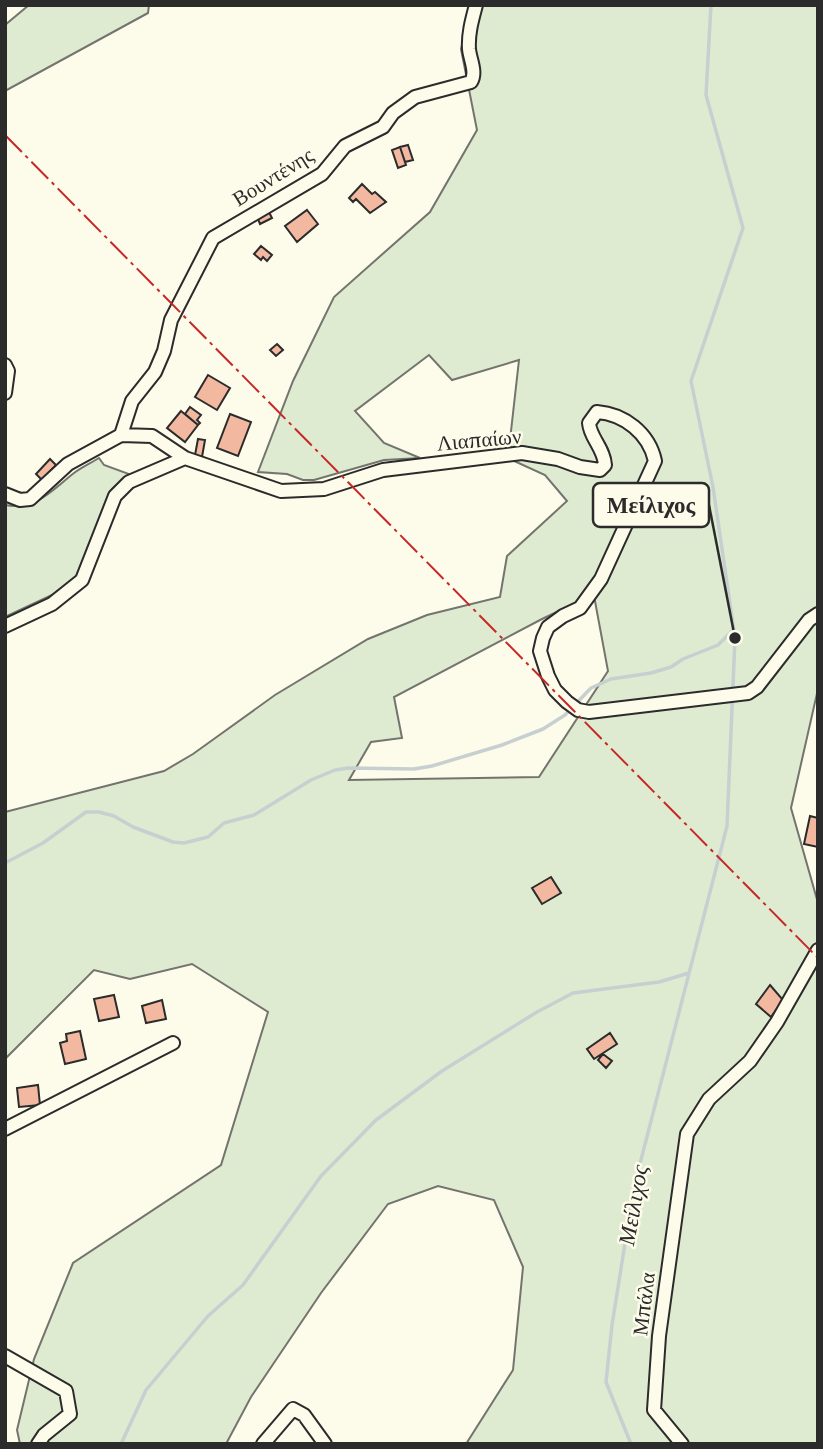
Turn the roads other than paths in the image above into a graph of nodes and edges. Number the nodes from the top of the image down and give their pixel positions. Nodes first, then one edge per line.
1 (476, 5) edge
2 (5, 365) edge
3 (5, 393) edge
4 (121, 435) junction
5 (185, 458) junction
6 (5, 494) edge
7 (818, 614) edge
8 (5, 626) edge
9 (818, 950) edge
10 (173, 1044) dead end
11 (5, 1129) edge
12 (5, 1356) edge
13 (38, 1444) edge
14 (263, 1444) edge
15 (325, 1444) edge
16 (682, 1444) edge

1 - 4 street, Βουντένης
2 - 3 street
4 - 5 street, Λιαπαίων
4 - 6 street
5 - 7 street, Λιαπαίων
5 - 8 street
9 - 16 street, Μπάλα
10 - 11 street
12 - 13 street
14 - 15 street

